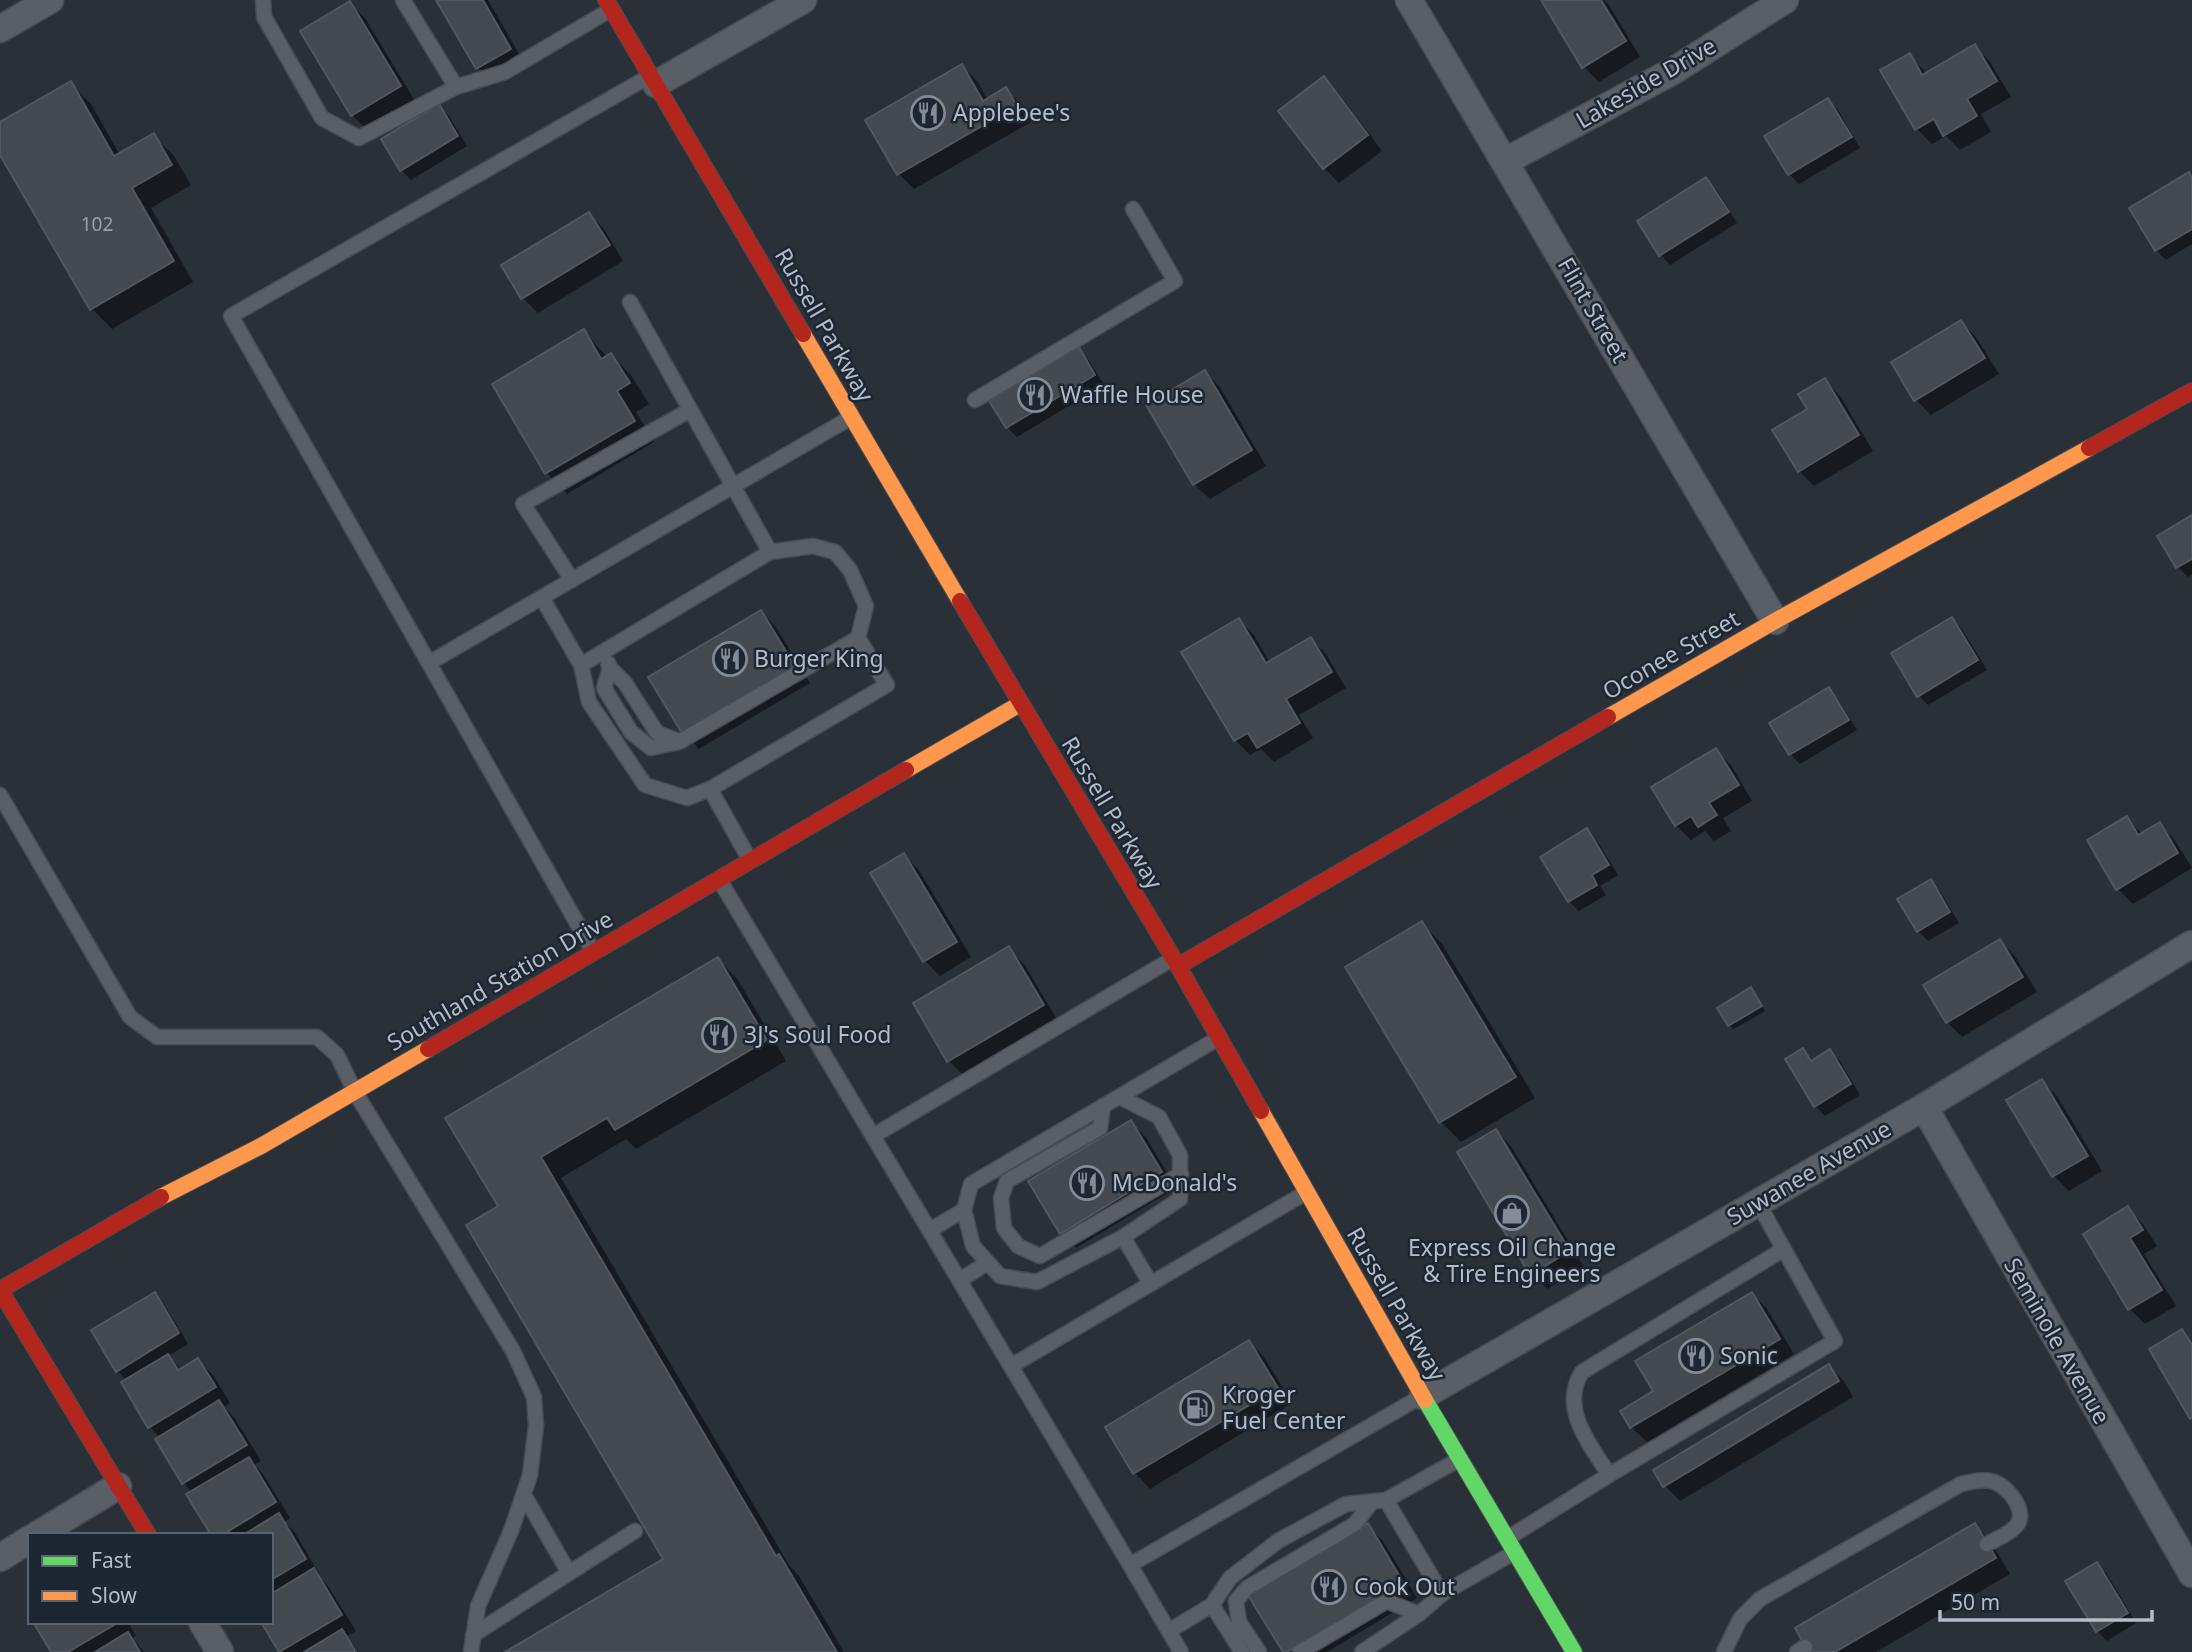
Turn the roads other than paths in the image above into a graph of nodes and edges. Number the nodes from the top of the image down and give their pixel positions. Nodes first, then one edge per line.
1 (51, 0) edge
2 (263, 0) edge
3 (403, 0) edge
4 (803, 0) edge
5 (1409, 0) edge
6 (1785, 0) edge
7 (609, 5) edge
8 (0, 29) edge
9 (653, 80) junction
10 (456, 87) junction
11 (1506, 161) junction
12 (1133, 209) dead end
13 (630, 302) dead end
14 (2192, 391) edge
15 (975, 400) dead end
16 (690, 410) junction
17 (851, 417) junction
18 (732, 487) junction
19 (770, 552) junction
20 (572, 580) junction
21 (542, 598) junction
22 (1776, 621) junction
23 (858, 638) junction
24 (604, 653) junction
25 (429, 663) junction
26 (581, 665) junction
27 (610, 668) junction
28 (1020, 704) junction
29 (680, 742) junction
30 (710, 789) junction
31 (0, 795) edge
32 (750, 861) junction
33 (719, 879) junction
34 (2192, 944) edge
35 (594, 952) junction
36 (1175, 962) junction
37 (1219, 1039) junction
38 (355, 1092) junction
39 (1120, 1097) junction
40 (1103, 1106) junction
41 (1924, 1107) junction
42 (873, 1136) junction
43 (1181, 1174) junction
44 (1306, 1192) junction
45 (1758, 1203) junction
46 (964, 1210) junction
47 (930, 1230) junction
48 (1122, 1237) junction
49 (1784, 1249) junction
50 (987, 1263) junction
51 (960, 1280) junction
52 (1150, 1284) junction
53 (0, 1290) edge
54 (1011, 1366) junction
55 (1423, 1396) junction
56 (1460, 1459) junction
57 (1609, 1475) junction
58 (118, 1486) junction
59 (524, 1495) junction
60 (1379, 1501) junction
61 (635, 1531) dead end
62 (40, 1533) edge
63 (147, 1533) edge
64 (28, 1540) edge
65 (1987, 1544) dead end
66 (1511, 1545) junction
67 (0, 1558) edge
68 (1130, 1565) junction
69 (569, 1573) junction
70 (2192, 1574) edge
71 (1442, 1594) junction
72 (1212, 1605) junction
73 (1419, 1614) junction
74 (203, 1624) edge
75 (1169, 1631) junction
76 (473, 1635) junction
77 (220, 1652) edge
78 (471, 1652) edge
79 (1181, 1652) edge
80 (1242, 1652) edge
81 (1259, 1652) edge
82 (1300, 1652) edge
83 (1363, 1652) edge
84 (1574, 1652) edge
85 (1724, 1652) edge

1 - 8 street
2 - 10 lane
3 - 10 lane
4 - 9 street
5 - 11 street, Flint Street
6 - 11 street, Lakeside Drive
7 - 9 street, Russell Parkway
7 - 10 lane
9 - 17 street, Russell Parkway
9 - 25 lane
11 - 22 street, Flint Street
12 - 15 lane
13 - 16 lane
14 - 22 street, Oconee Street
16 - 18 lane
16 - 20 lane
17 - 18 lane
17 - 28 street, Russell Parkway
18 - 19 lane
18 - 20 lane
19 - 23 lane
19 - 24 lane
20 - 21 lane
21 - 25 lane
21 - 26 lane
22 - 36 street, Oconee Street
23 - 29 lane
23 - 30 lane
24 - 26 lane
24 - 27 lane
25 - 35 lane
26 - 30 lane
27 - 29 lane
27 - 29 lane
28 - 32 street, Southland Station Drive
28 - 36 street, Russell Parkway
30 - 32 lane
31 - 38 lane
32 - 33 street, Southland Station Drive
33 - 35 street, Southland Station Drive
33 - 42 lane
34 - 41 street, Suwanee Avenue
35 - 38 street, Southland Station Drive
36 - 37 street, Russell Parkway
36 - 42 lane
37 - 39 lane
37 - 44 street, Russell Parkway
38 - 53 street, Southland Station Drive
38 - 59 lane
39 - 40 lane
39 - 43 lane
40 - 43 lane
40 - 46 lane
41 - 45 street, Suwanee Avenue
41 - 70 street, Seminole Avenue
42 - 47 lane
43 - 48 lane
44 - 52 lane
44 - 55 street, Russell Parkway
45 - 49 lane
45 - 55 street, Suwanee Avenue
46 - 47 lane
46 - 50 lane
47 - 51 lane
48 - 50 lane
48 - 52 lane
49 - 57 lane
49 - 57 lane
50 - 51 lane
51 - 54 lane
52 - 54 lane
53 - 58 street
54 - 68 lane
55 - 56 street, Russell Parkway
55 - 68 lane
56 - 60 lane
56 - 66 street, Russell Parkway
57 - 66 lane
58 - 62 street
58 - 63 street
59 - 69 lane
59 - 76 lane
60 - 71 lane
60 - 72 lane
60 - 81 lane
61 - 69 lane
64 - 67 street
65 - 85 lane
66 - 71 lane
66 - 84 street, Russell Parkway
68 - 75 lane
69 - 76 lane
71 - 73 lane
72 - 75 lane
72 - 80 lane
73 - 82 lane
73 - 83 lane
74 - 77 street
75 - 79 lane
76 - 78 lane

